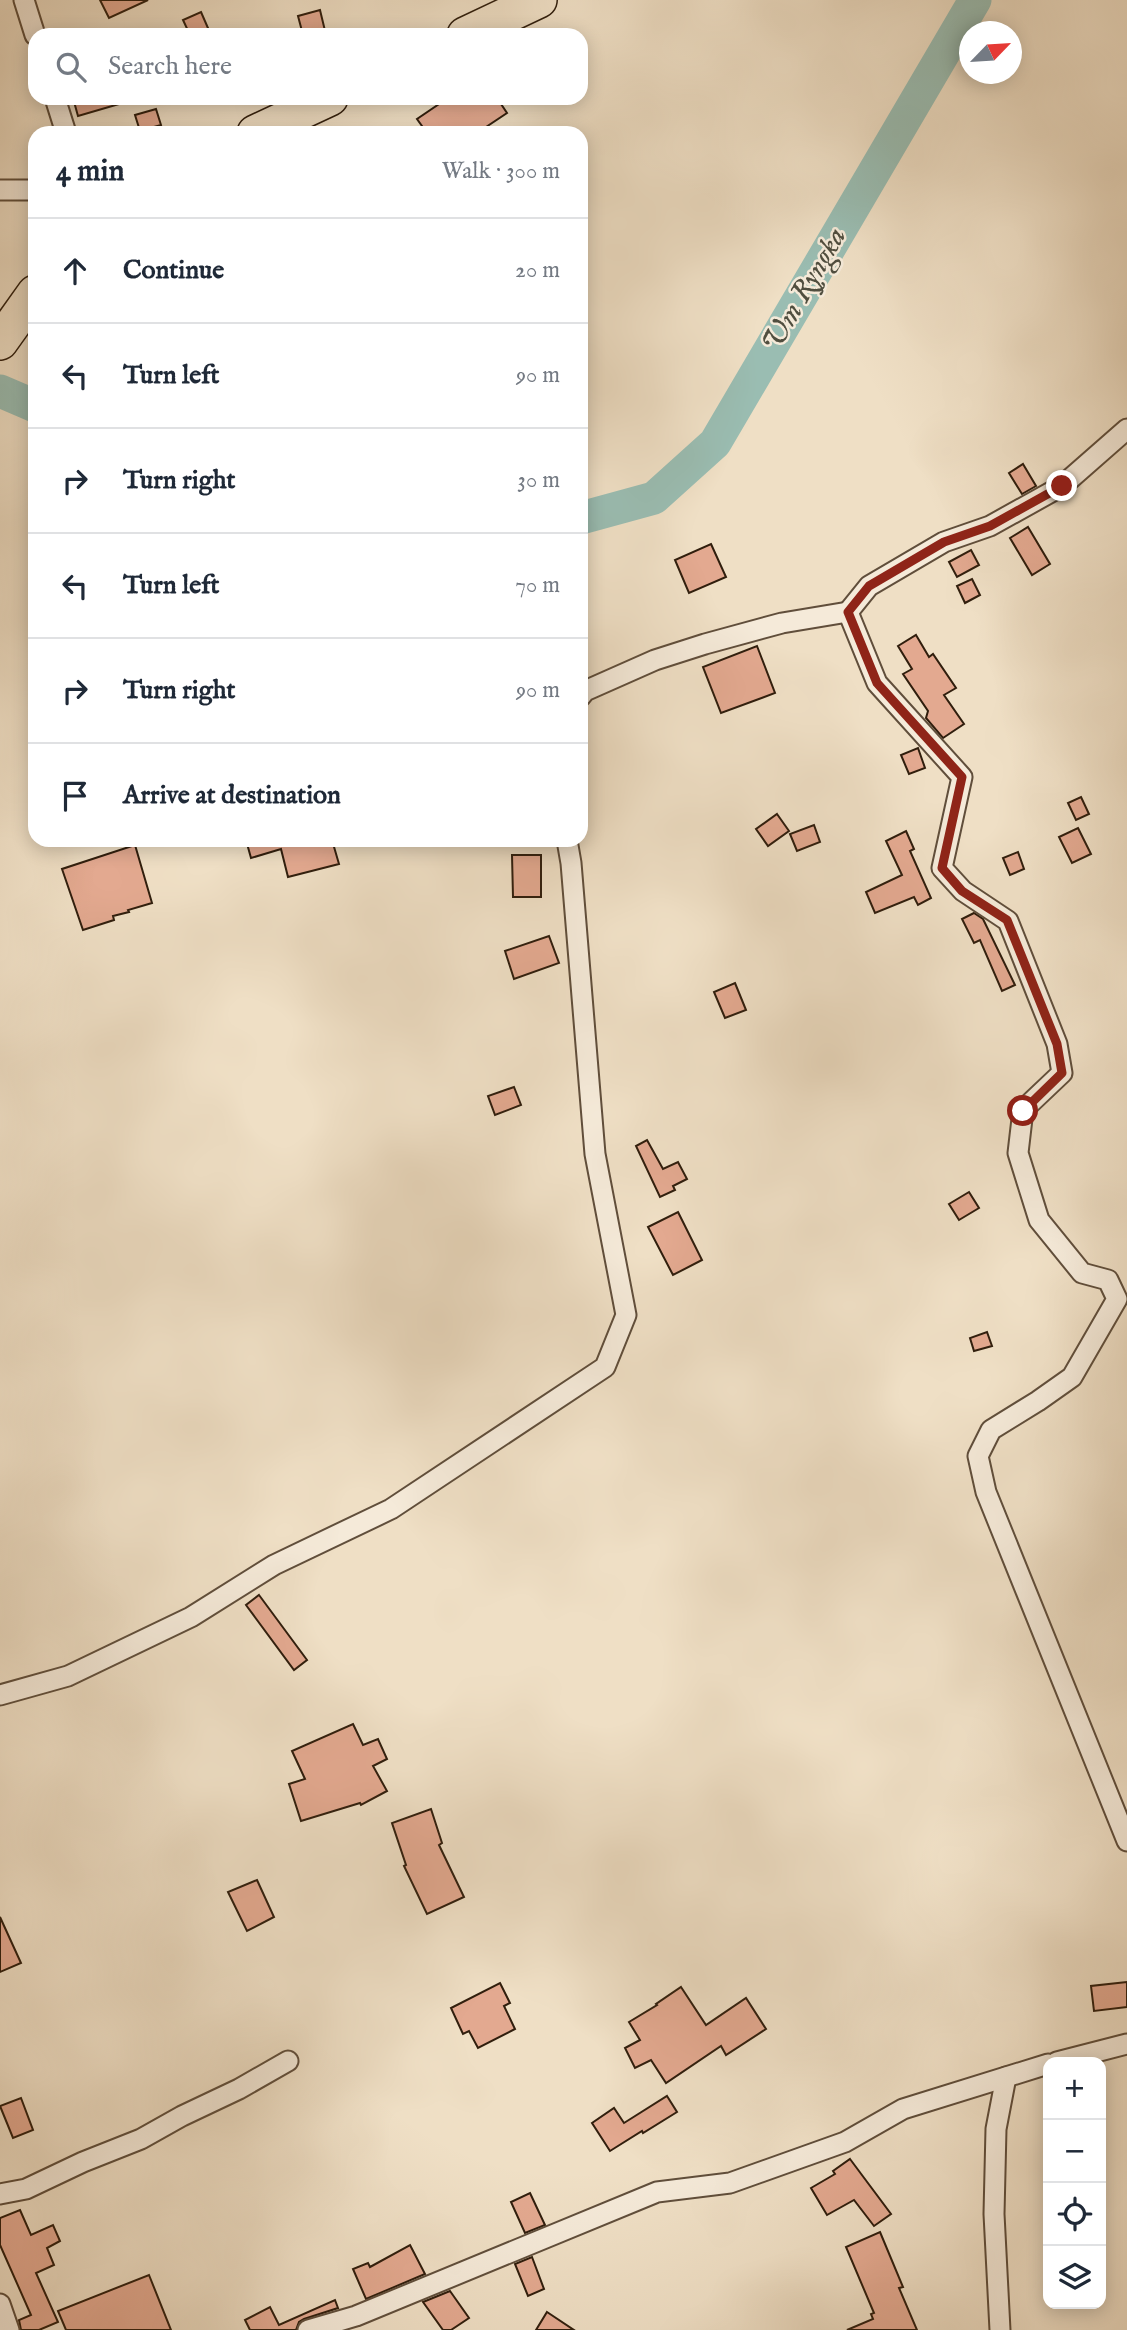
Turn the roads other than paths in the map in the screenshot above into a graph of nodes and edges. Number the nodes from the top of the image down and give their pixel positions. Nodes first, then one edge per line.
1 (24, 0) edge
2 (540, 0) edge
3 (33, 28) edge
4 (480, 28) edge
5 (57, 105) edge
6 (315, 105) edge
7 (64, 126) edge
8 (271, 126) edge
9 (0, 190) edge
10 (28, 190) edge
11 (28, 303) edge
12 (0, 342) edge
13 (1127, 429) edge
14 (848, 612) junction
15 (588, 690) edge
16 (569, 847) edge
17 (0, 1695) edge
18 (1127, 1841) edge
19 (1127, 2044) edge
20 (1076, 2057) edge
21 (288, 2060) dead end
22 (1043, 2066) edge
23 (1006, 2077) junction
24 (0, 2194) edge
25 (0, 2304) edge
26 (9, 2330) edge
27 (308, 2330) edge
28 (1000, 2330) edge

1 - 3 street
2 - 4 highway
5 - 7 street
6 - 8 highway
9 - 10 street
11 - 12 highway
13 - 14 street
14 - 15 street
14 - 18 street
16 - 17 street
19 - 20 street
21 - 24 street
22 - 23 street
23 - 27 street
23 - 28 street
25 - 26 street

